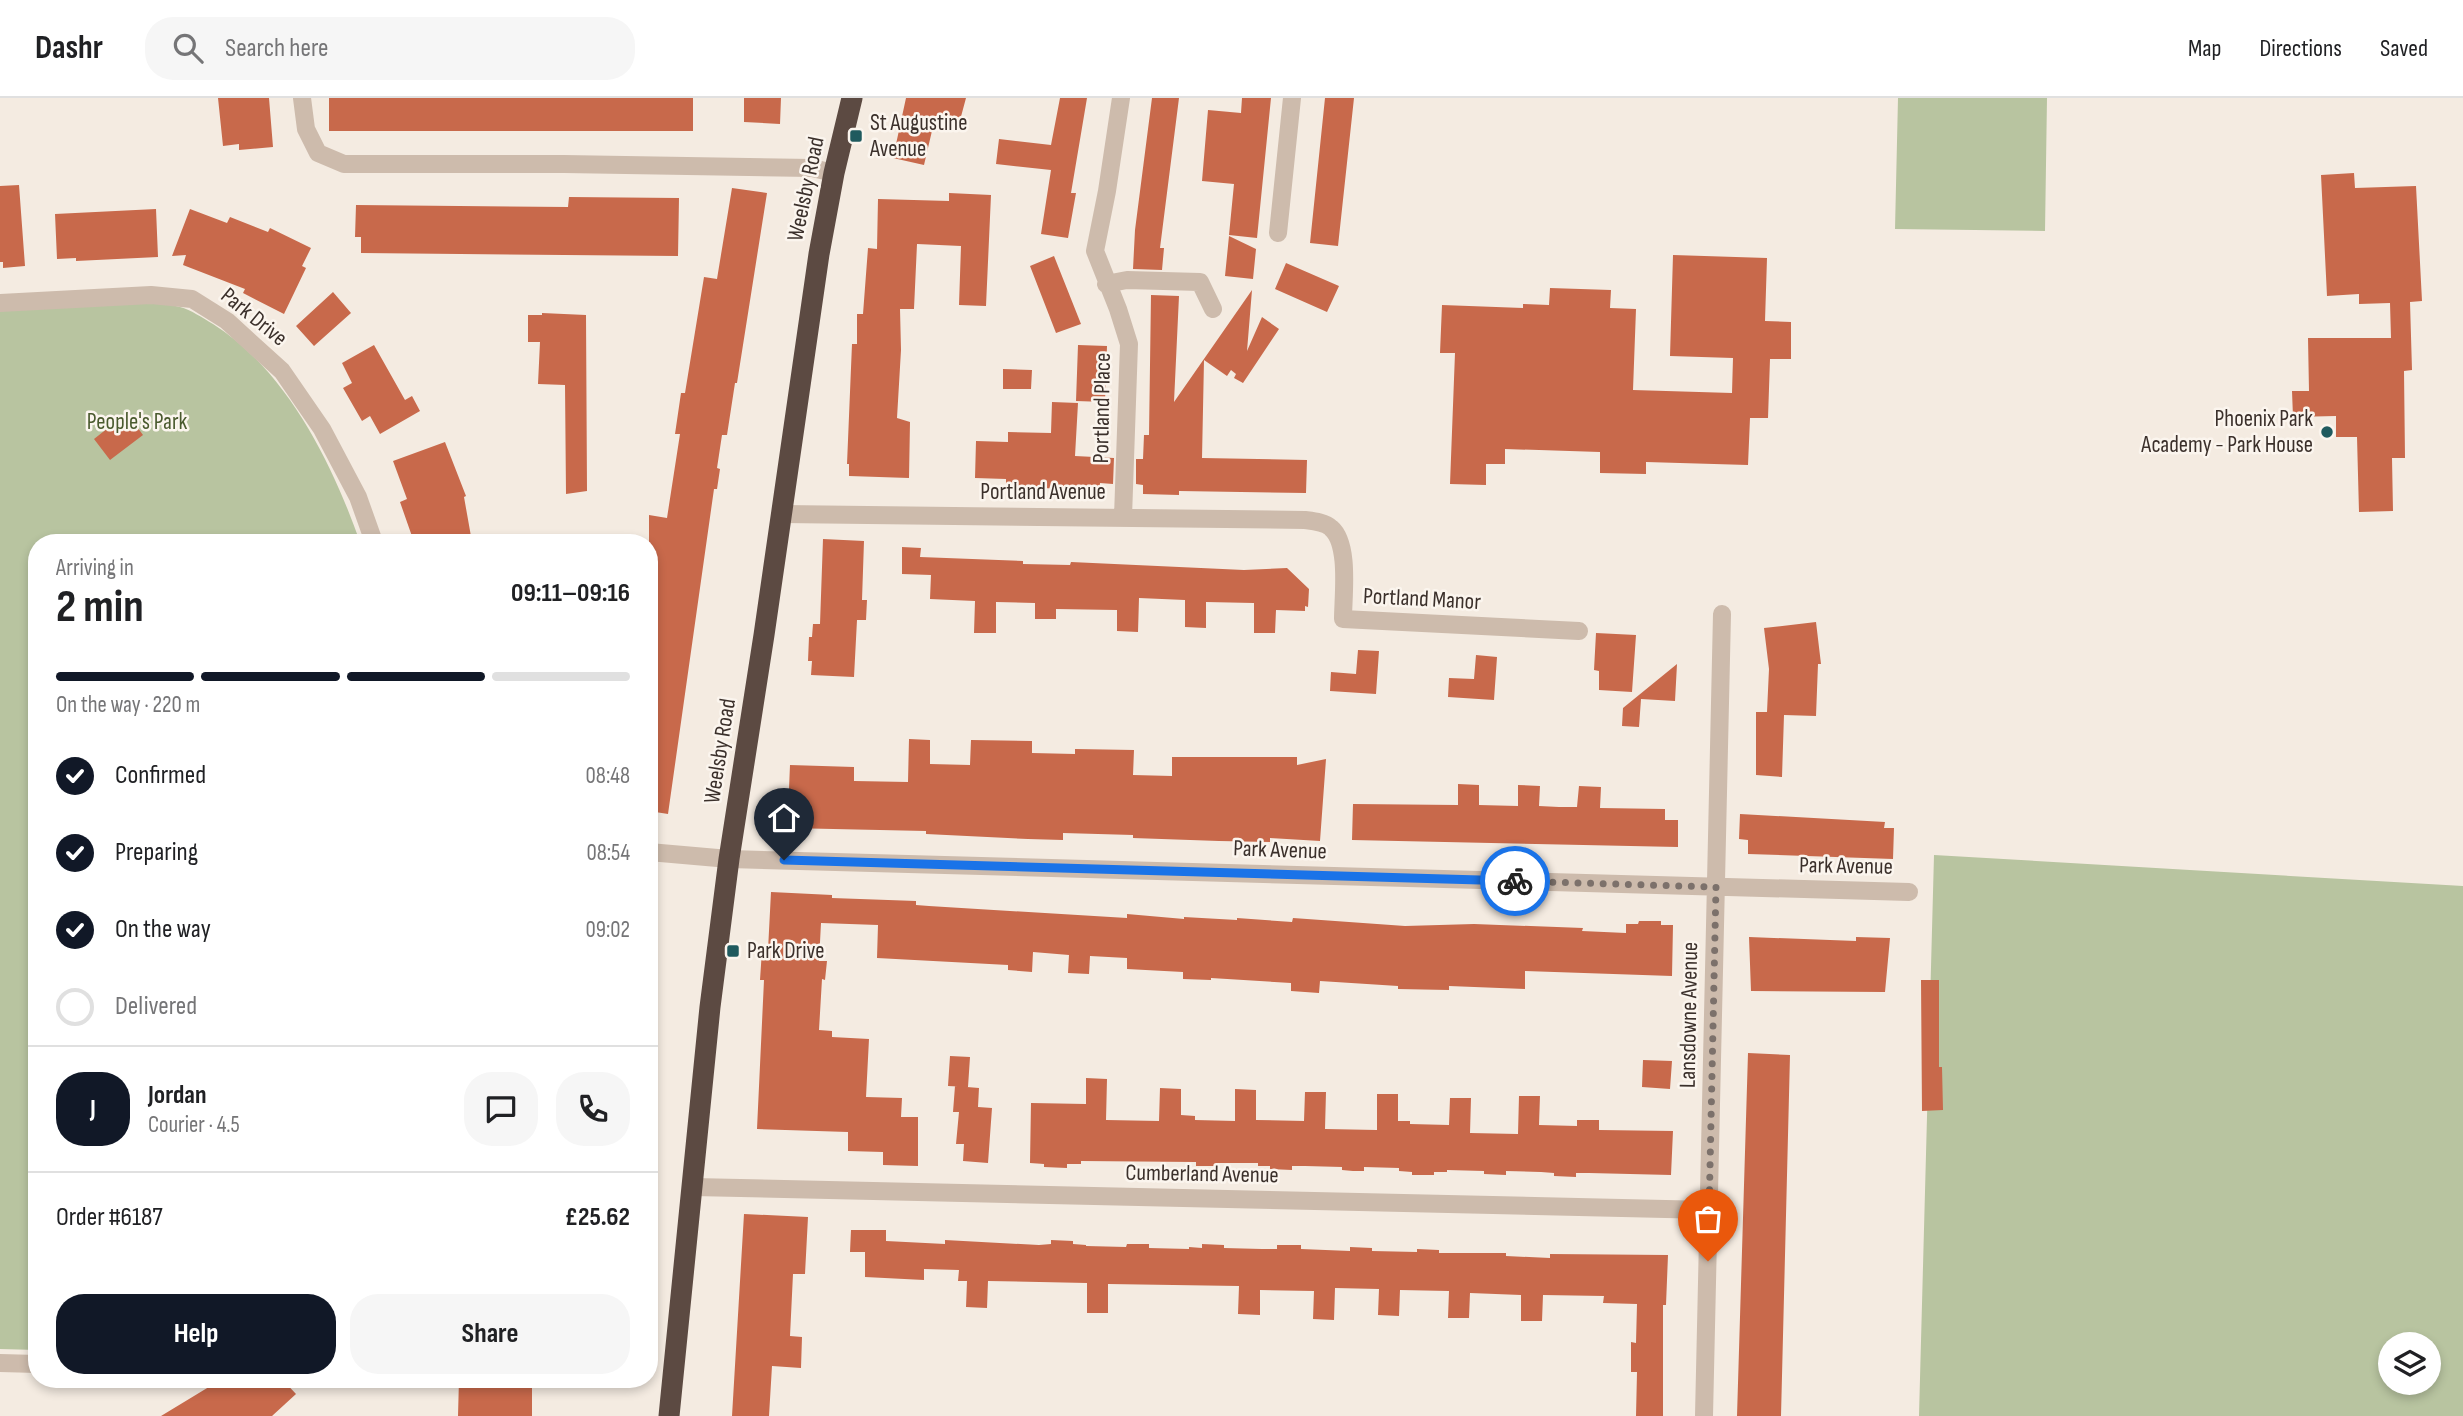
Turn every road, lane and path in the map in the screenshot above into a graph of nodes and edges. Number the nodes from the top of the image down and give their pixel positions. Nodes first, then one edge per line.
1 (302, 98) edge
2 (852, 98) edge
3 (1121, 98) edge
4 (1293, 98) edge
5 (834, 173) junction
6 (1278, 233) dead end
7 (1106, 284) junction
8 (0, 303) edge
9 (1213, 309) dead end
10 (782, 514) junction
11 (1124, 517) junction
12 (1305, 520) joint
13 (371, 534) edge
14 (1722, 614) dead end
15 (1579, 631) dead end
16 (658, 853) edge
17 (729, 859) junction
18 (1716, 887) junction
19 (1909, 892) dead end
20 (693, 1187) junction
21 (1709, 1210) junction
22 (0, 1363) edge
23 (28, 1364) edge
24 (669, 1416) edge
25 (1704, 1416) edge

1 - 5 street
2 - 5 highway, Weelsby Road
3 - 7 street, Portland Place
4 - 6 street
5 - 10 highway, Weelsby Road
7 - 9 street
7 - 11 street, Portland Place
8 - 13 street, Park Drive
10 - 11 street, Portland Avenue
10 - 17 highway, Weelsby Road
11 - 12 street, Portland Avenue
12 - 15 street, Portland Manor
14 - 18 street, Lansdowne Avenue
16 - 17 street, Park Avenue
17 - 18 street, Park Avenue
17 - 20 highway, Weelsby Road
18 - 19 street, Park Avenue
18 - 21 street, Lansdowne Avenue
20 - 21 street, Cumberland Avenue
20 - 24 highway, Weelsby Road
21 - 25 street, Lansdowne Avenue
22 - 23 street

